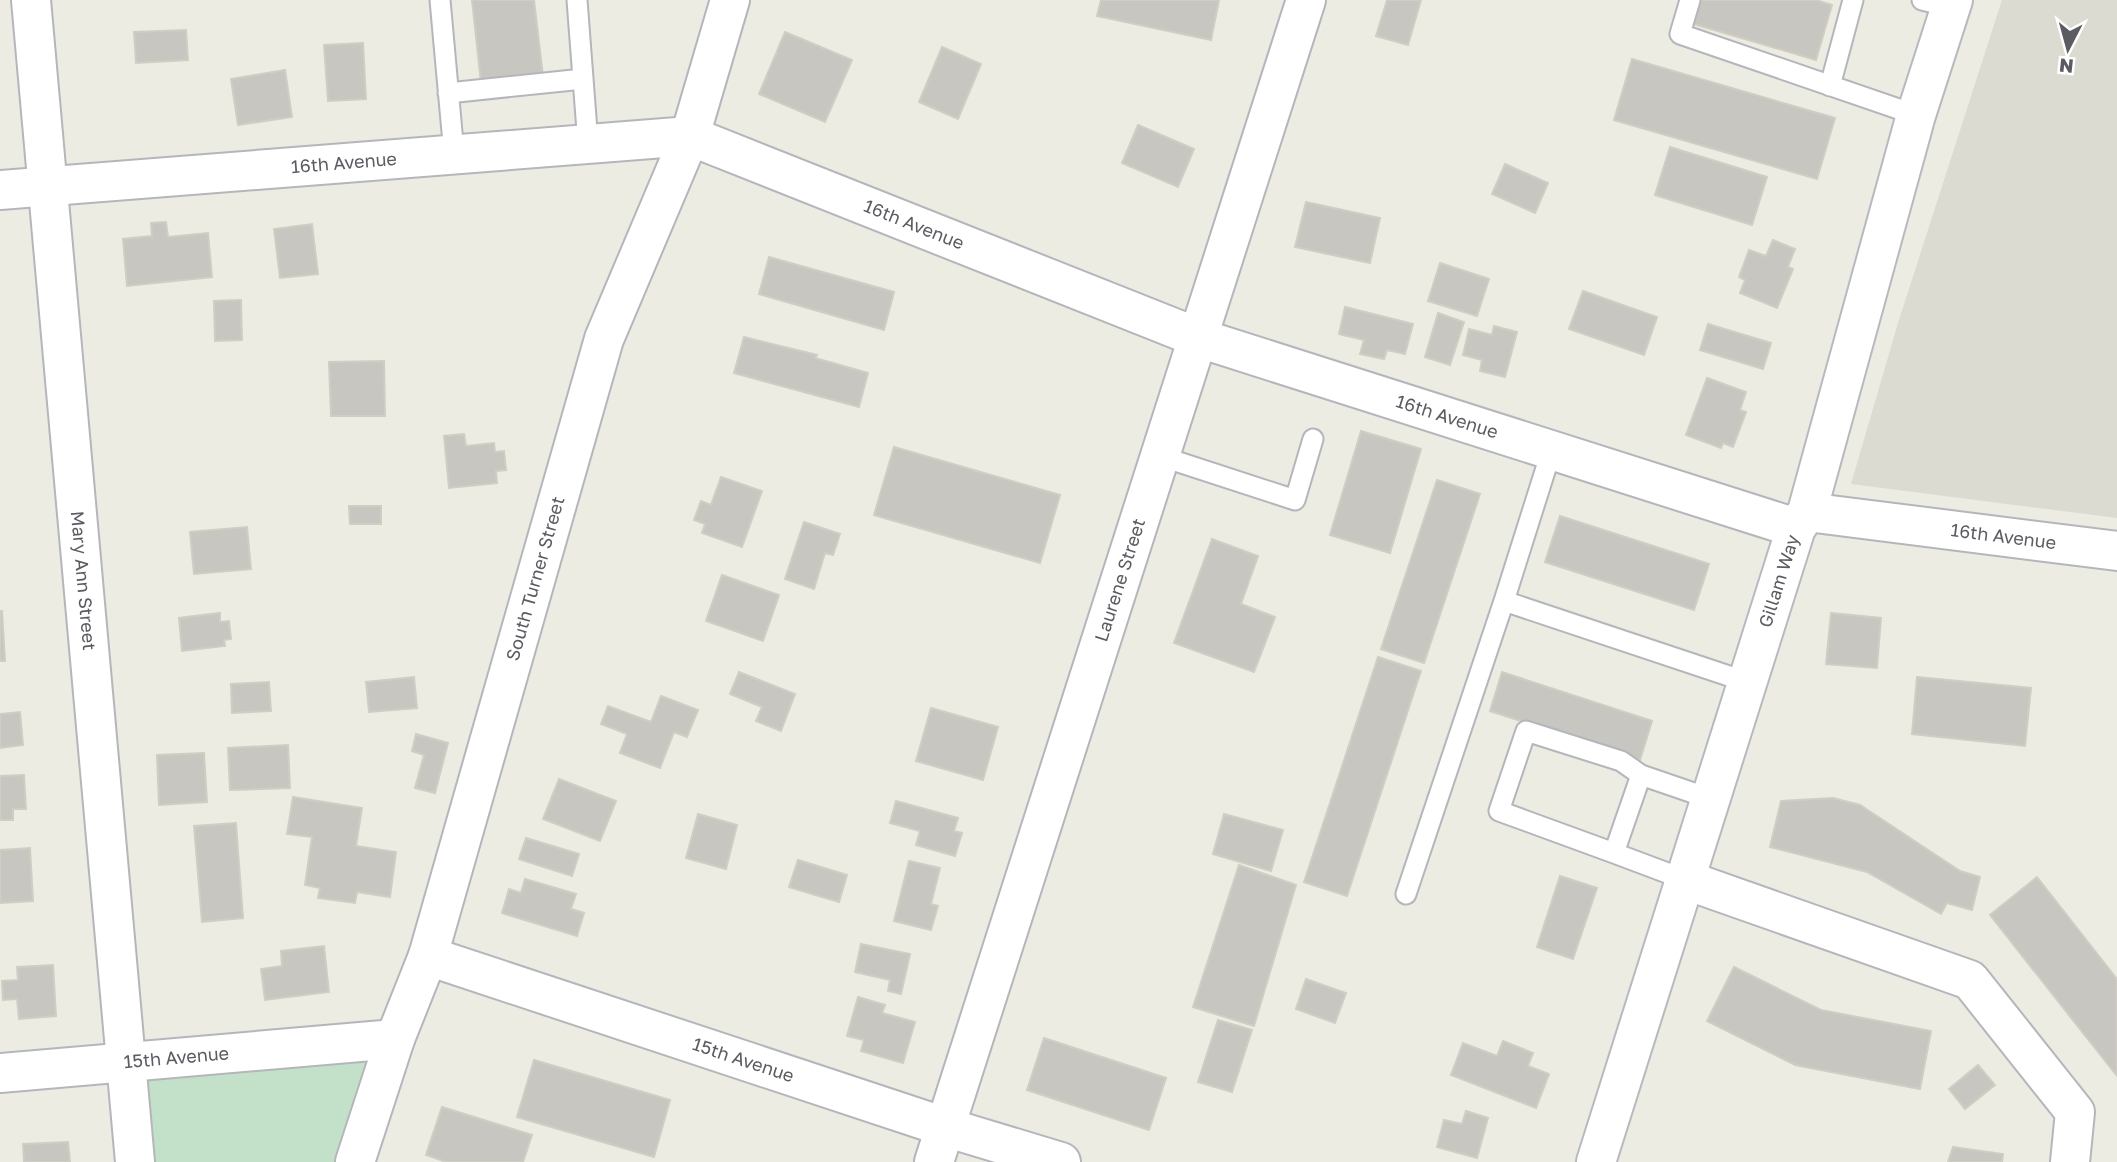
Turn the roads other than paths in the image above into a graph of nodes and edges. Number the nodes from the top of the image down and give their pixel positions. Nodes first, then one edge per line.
1 (31, 0) edge
2 (440, 0) edge
3 (577, 0) edge
4 (730, 0) edge
5 (1306, 0) edge
6 (1690, 0) edge
7 (1853, 0) edge
8 (1942, 2) edge
9 (583, 79) junction
10 (1830, 86) junction
11 (448, 93) junction
12 (1916, 115) junction
13 (690, 136) junction
14 (588, 144) junction
15 (454, 154) junction
16 (48, 186) junction
17 (0, 190) edge
18 (1199, 338) junction
19 (1313, 439) dead end
20 (1552, 449) junction
21 (1160, 456) junction
22 (1802, 520) junction
23 (2117, 551) edge
24 (1504, 601) junction
25 (1747, 682) junction
26 (1641, 775) junction
27 (1711, 799) junction
28 (1615, 853) junction
29 (1686, 880) junction
30 (1406, 894) dead end
31 (428, 956) junction
32 (395, 1039) junction
33 (125, 1063) junction
34 (0, 1073) edge
35 (939, 1145) edge
36 (135, 1162) edge
37 (355, 1162) edge
38 (1061, 1162) edge
39 (1596, 1162) edge
40 (2070, 1162) edge

1 - 16 street, Mary Ann Street
2 - 11 lane
3 - 9 lane
4 - 13 street, South Turner Street
5 - 18 street, Laurene Street
6 - 10 lane
7 - 10 lane
8 - 12 street, Gillam Way
9 - 11 lane
9 - 14 lane
10 - 12 lane
11 - 15 lane
12 - 22 street, Gillam Way
13 - 14 street, 16th Avenue
13 - 18 street, 16th Avenue
13 - 31 street, South Turner Street
14 - 15 street, 16th Avenue
15 - 16 street, 16th Avenue
16 - 17 street, 16th Avenue
16 - 33 street, Mary Ann Street
18 - 20 street, 16th Avenue
18 - 21 street, Laurene Street
19 - 21 lane
20 - 22 street, 16th Avenue
20 - 24 lane
21 - 35 street, Laurene Street
22 - 23 street, 16th Avenue
22 - 25 street, Gillam Way
24 - 25 lane
24 - 30 lane
25 - 27 street, Gillam Way
26 - 27 lane
26 - 28 lane
26 - 28 lane
27 - 29 street, Gillam Way
28 - 29 lane
29 - 39 street, Gillam Way
29 - 40 street
31 - 32 street, South Turner Street
31 - 35 street, 15th Avenue
32 - 33 street, 15th Avenue
32 - 37 street, South Turner Street
33 - 34 street, 15th Avenue
33 - 36 street, Mary Ann Street
35 - 38 street, 15th Avenue

